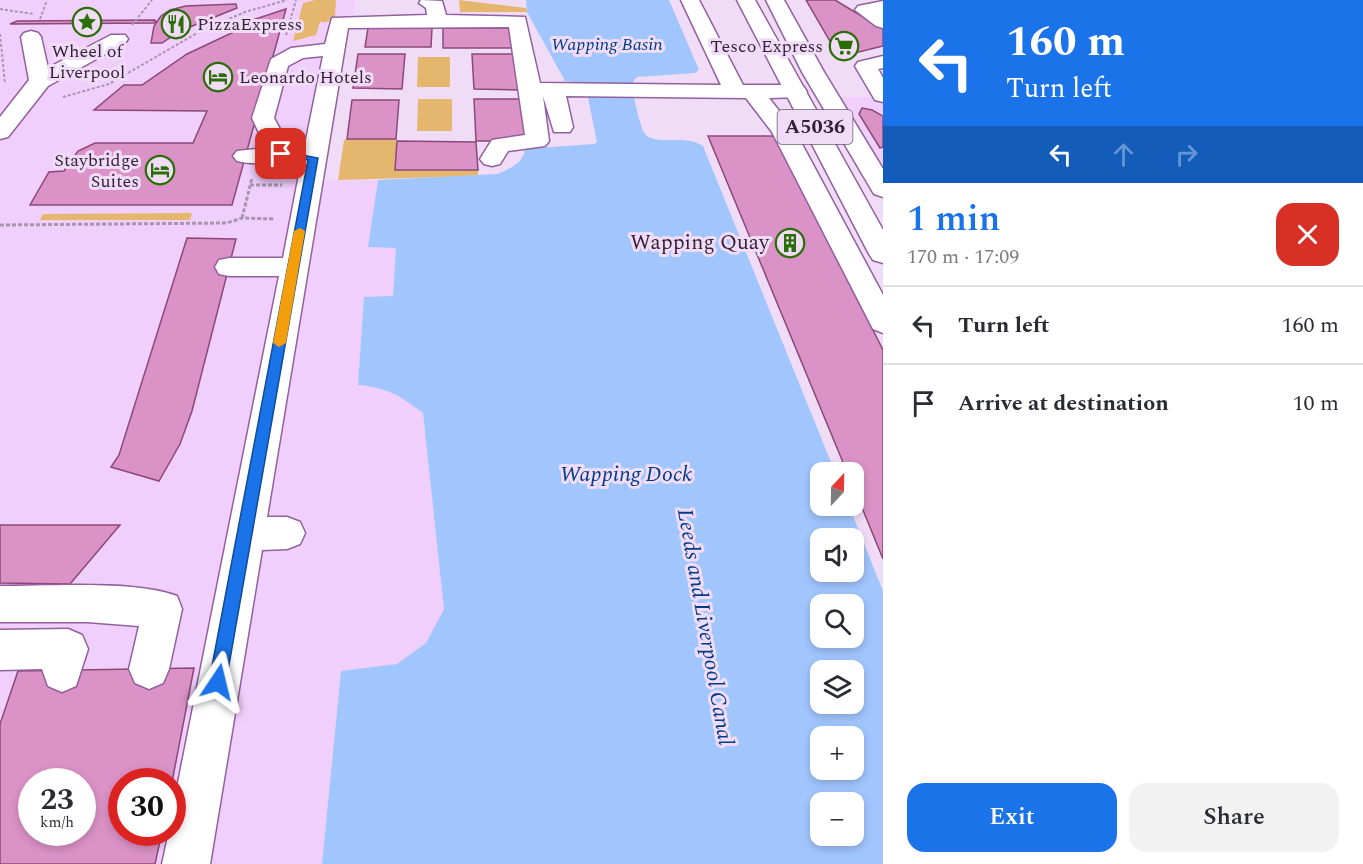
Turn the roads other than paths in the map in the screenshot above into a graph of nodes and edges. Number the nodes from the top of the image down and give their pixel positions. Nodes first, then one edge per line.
1 (415, 0) edge
2 (690, 0) edge
3 (746, 0) edge
4 (775, 0) edge
5 (437, 21) junction
6 (336, 36) junction
7 (31, 37) dead end
8 (118, 39) road end
9 (883, 62) edge
10 (40, 81) junction
11 (531, 89) junction
12 (554, 89) junction
13 (744, 91) junction
14 (796, 92) junction
15 (883, 95) edge
16 (562, 127) dead end
17 (0, 132) edge
18 (281, 154) junction
19 (313, 158) junction
20 (492, 159) dead end
21 (249, 165) road end
22 (883, 189) edge
23 (883, 254) edge
24 (229, 267) dead end
25 (293, 267) junction
26 (883, 322) edge
27 (287, 533) dead end
28 (244, 534) junction
29 (0, 604) edge
30 (87, 604) junction
31 (0, 650) edge
32 (149, 669) dead end
33 (186, 864) edge

1 - 5 main road
2 - 13 main road
3 - 14 main road, A5036
4 - 22 main road, A5036
5 - 6 main road
5 - 11 main road
6 - 18 main road
6 - 19 main road
7 - 10 main road
8 - 10 main road
9 - 15 main road
10 - 17 main road
11 - 12 main road
11 - 20 main road
12 - 13 main road
12 - 16 main road
13 - 14 main road
13 - 26 main road
14 - 23 main road, A5036
18 - 19 main road
18 - 21 main road
19 - 25 main road
24 - 25 main road
25 - 28 main road
27 - 28 main road
28 - 33 main road
29 - 30 main road
30 - 31 main road
30 - 32 main road

